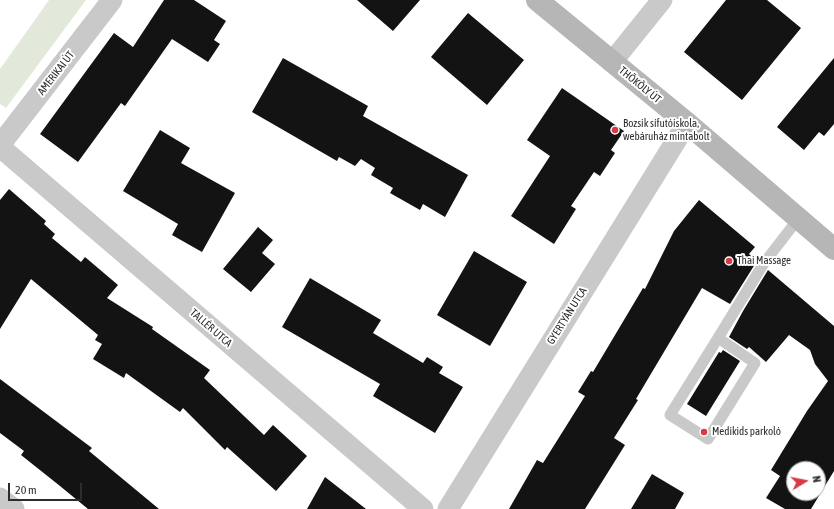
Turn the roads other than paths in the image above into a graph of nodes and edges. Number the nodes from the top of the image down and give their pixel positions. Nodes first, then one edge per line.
1 (112, 0) edge
2 (537, 0) edge
3 (662, 0) edge
4 (612, 62) junction
5 (687, 123) junction
6 (0, 146) edge
7 (798, 218) junction
8 (834, 249) edge
9 (718, 338) junction
10 (0, 498) edge
11 (14, 509) edge
12 (423, 509) edge
13 (448, 509) edge

1 - 6 street, AMERIKAI ÚT
2 - 4 main road, THÖKÖLY ÚT
3 - 4 street
4 - 5 main road, THÖKÖLY ÚT
5 - 7 main road, THÖKÖLY ÚT
5 - 13 street, GYERTYÁN UTCA
6 - 12 street, TALLÉR UTCA
7 - 8 main road, THÖKÖLY ÚT
7 - 9 lane
9 - 9 lane
10 - 11 street

